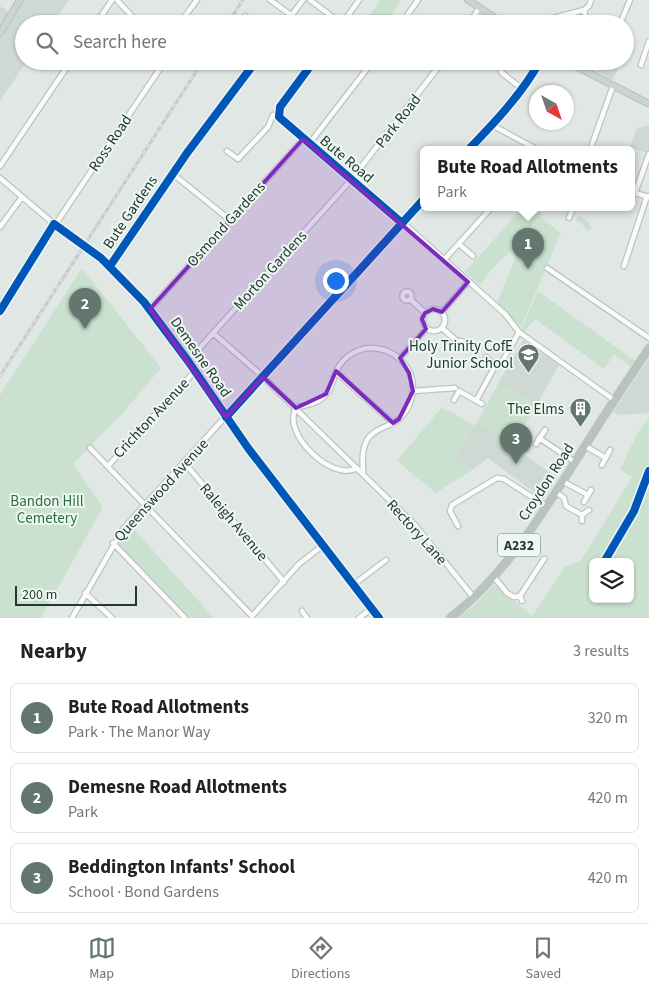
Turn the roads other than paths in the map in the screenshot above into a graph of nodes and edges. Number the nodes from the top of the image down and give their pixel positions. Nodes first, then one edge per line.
1 (20, 0) edge
2 (112, 0) edge
3 (117, 0) edge
4 (196, 0) edge
5 (270, 0) edge
6 (303, 0) edge
7 (310, 0) edge
8 (359, 0) edge
9 (418, 0) edge
10 (468, 0) edge
11 (591, 0) edge
12 (630, 0) edge
13 (477, 4) edge
14 (584, 10) junction
15 (102, 15) edge
16 (131, 15) edge
17 (186, 15) edge
18 (290, 15) edge
19 (292, 15) edge
20 (330, 15) edge
21 (348, 15) edge
22 (407, 15) edge
23 (492, 15) edge
24 (565, 15) edge
25 (585, 15) edge
26 (624, 15) edge
27 (0, 33) edge
28 (649, 41) edge
29 (641, 64) dead end
30 (65, 70) edge
31 (159, 70) edge
32 (308, 70) edge
33 (367, 70) edge
34 (436, 70) edge
35 (501, 70) edge
36 (534, 70) edge
37 (583, 70) edge
38 (249, 71) edge
39 (613, 86) junction
40 (522, 89) junction
41 (649, 104) edge
42 (278, 113) junction
43 (492, 125) junction
44 (303, 139) junction
45 (309, 144) junction
46 (472, 146) edge
47 (531, 146) edge
48 (591, 146) edge
49 (227, 151) dead end
50 (649, 154) edge
51 (0, 166) edge
52 (172, 174) junction
53 (0, 178) edge
54 (351, 180) junction
55 (635, 189) edge
56 (635, 192) edge
57 (22, 197) junction
58 (648, 197) edge
59 (420, 203) edge
60 (488, 211) edge
61 (572, 211) edge
62 (569, 218) dead end
63 (230, 220) junction
64 (402, 223) junction
65 (54, 225) junction
66 (0, 227) edge
67 (459, 244) junction
68 (473, 256) dead end
69 (444, 260) junction
70 (110, 266) junction
71 (624, 266) dead end
72 (547, 268) dead end
73 (468, 282) junction
74 (410, 299) dead end
75 (150, 309) junction
76 (0, 311) edge
77 (442, 312) junction
78 (425, 313) junction
79 (442, 328) junction
80 (426, 329) junction
81 (519, 332) junction
82 (213, 333) junction
83 (649, 338) edge
84 (458, 342) dead end
85 (649, 348) edge
86 (486, 357) dead end
87 (399, 358) junction
88 (188, 361) junction
89 (496, 366) junction
90 (195, 371) junction
91 (336, 372) junction
92 (262, 375) junction
93 (455, 388) dead end
94 (413, 391) junction
95 (454, 400) dead end
96 (614, 400) junction
97 (476, 401) junction
98 (482, 404) dead end
99 (296, 408) junction
100 (226, 417) junction
101 (393, 423) junction
102 (545, 430) dead end
103 (539, 438) junction
104 (536, 444) dead end
105 (585, 446) junction
106 (90, 448) dead end
107 (610, 450) dead end
108 (606, 458) junction
109 (184, 462) junction
110 (575, 462) junction
111 (602, 465) dead end
112 (108, 466) junction
113 (357, 468) junction
114 (363, 474) junction
115 (562, 481) junction
116 (591, 490) dead end
117 (556, 492) junction
118 (588, 495) junction
119 (584, 502) dead end
120 (144, 504) junction
121 (546, 506) junction
122 (589, 510) dead end
123 (582, 515) junction
124 (582, 521) dead end
125 (458, 526) dead end
126 (113, 543) junction
127 (322, 546) junction
128 (544, 559) dead end
129 (386, 560) dead end
130 (525, 574) dead end
131 (494, 577) junction
132 (532, 578) junction
133 (284, 582) junction
134 (353, 585) junction
135 (85, 593) junction
136 (474, 598) junction
137 (371, 609) junction
138 (302, 611) dead end
139 (252, 617) edge
140 (72, 618) edge
141 (112, 618) edge
142 (185, 618) edge
143 (306, 618) edge
144 (359, 618) edge
145 (379, 618) edge
146 (450, 618) edge

1 - 27 main road
2 - 15 street
3 - 16 street
4 - 17 street
5 - 18 street
6 - 19 street
7 - 20 street
8 - 21 street
9 - 22 street
10 - 13 main road
11 - 14 street
12 - 26 street
13 - 23 main road
14 - 24 street
14 - 25 street
28 - 29 street
30 - 51 street
31 - 65 street, Ross Road
32 - 42 street
33 - 45 street
34 - 54 street, Park Road
35 - 40 street
36 - 40 street
37 - 39 main road
38 - 52 street
39 - 41 main road
39 - 48 street
40 - 43 street
42 - 44 street, Bute Road
42 - 49 street
43 - 46 street
43 - 47 street
44 - 45 street, Bute Road
44 - 63 street, Osmond Gardens
45 - 54 street, Bute Road
50 - 55 street
52 - 63 street, Bute Gardens
52 - 70 street, Bute Gardens
53 - 57 street, Demesne Road
54 - 64 street, Bute Road
54 - 82 street, Morton Gardens
56 - 58 street
57 - 65 street, Demesne Road
57 - 66 street
58 - 71 street
59 - 64 street, Queenswood Avenue
60 - 67 street
61 - 62 street
63 - 75 street, Osmond Gardens
64 - 69 street, Bute Road
64 - 92 street, Queenswood Avenue
65 - 70 street, Demesne Road
65 - 76 street, Ross Road
67 - 68 street
67 - 69 street
69 - 73 street, Bute Road
70 - 75 street, Demesne Road
72 - 83 street
73 - 77 street
73 - 81 street, Bute Road
74 - 78 street
75 - 88 street, Demesne Road
77 - 78 street
77 - 79 street
78 - 80 street
79 - 80 street
79 - 84 street
80 - 87 street
81 - 89 street
81 - 96 street, Bute Road
82 - 88 street, Morton Gardens
82 - 92 street, Rectory Lane
85 - 96 highway, Croydon Road / A232
86 - 89 street
87 - 91 street
87 - 94 street
88 - 90 street, Demesne Road
89 - 97 street
90 - 100 street, Demesne Road
90 - 112 street, Crichton Avenue
91 - 99 street
91 - 101 street
92 - 99 street, Rectory Lane
92 - 100 street, Queenswood Avenue
93 - 94 street
94 - 101 street
95 - 97 street
96 - 105 highway, Croydon Road / A232
97 - 98 street
99 - 113 street, Rectory Lane
99 - 113 street
100 - 109 street, Queenswood Avenue
100 - 127 street, Demesne Road
101 - 114 street
102 - 103 street
103 - 104 street
103 - 110 street
105 - 108 street
105 - 110 highway, Croydon Road / A232
106 - 112 street
107 - 108 street
108 - 111 street
109 - 120 street, Queenswood Avenue
109 - 133 street, Raleigh Avenue
110 - 115 highway, Croydon Road / A232
112 - 120 street
113 - 114 street, Rectory Lane
114 - 136 street, Rectory Lane
115 - 117 highway, Croydon Road / A232
115 - 118 street
116 - 118 street
117 - 121 highway, Croydon Road / A232
117 - 123 street
118 - 119 street
120 - 126 street, Queenswood Avenue
120 - 139 street
121 - 125 street
121 - 131 highway, Croydon Road / A232
122 - 123 street
123 - 124 street
126 - 135 street, Queenswood Avenue
126 - 142 street
127 - 133 street
127 - 134 street, Demesne Road
128 - 132 street
129 - 134 street
130 - 132 street
131 - 132 street
131 - 136 highway, Croydon Road / A232
133 - 139 street
134 - 137 street, Demesne Road
135 - 140 street, Queenswood Avenue
135 - 141 street
136 - 146 highway, Croydon Road / A232
137 - 144 street
137 - 145 street, Demesne Road
138 - 143 street

